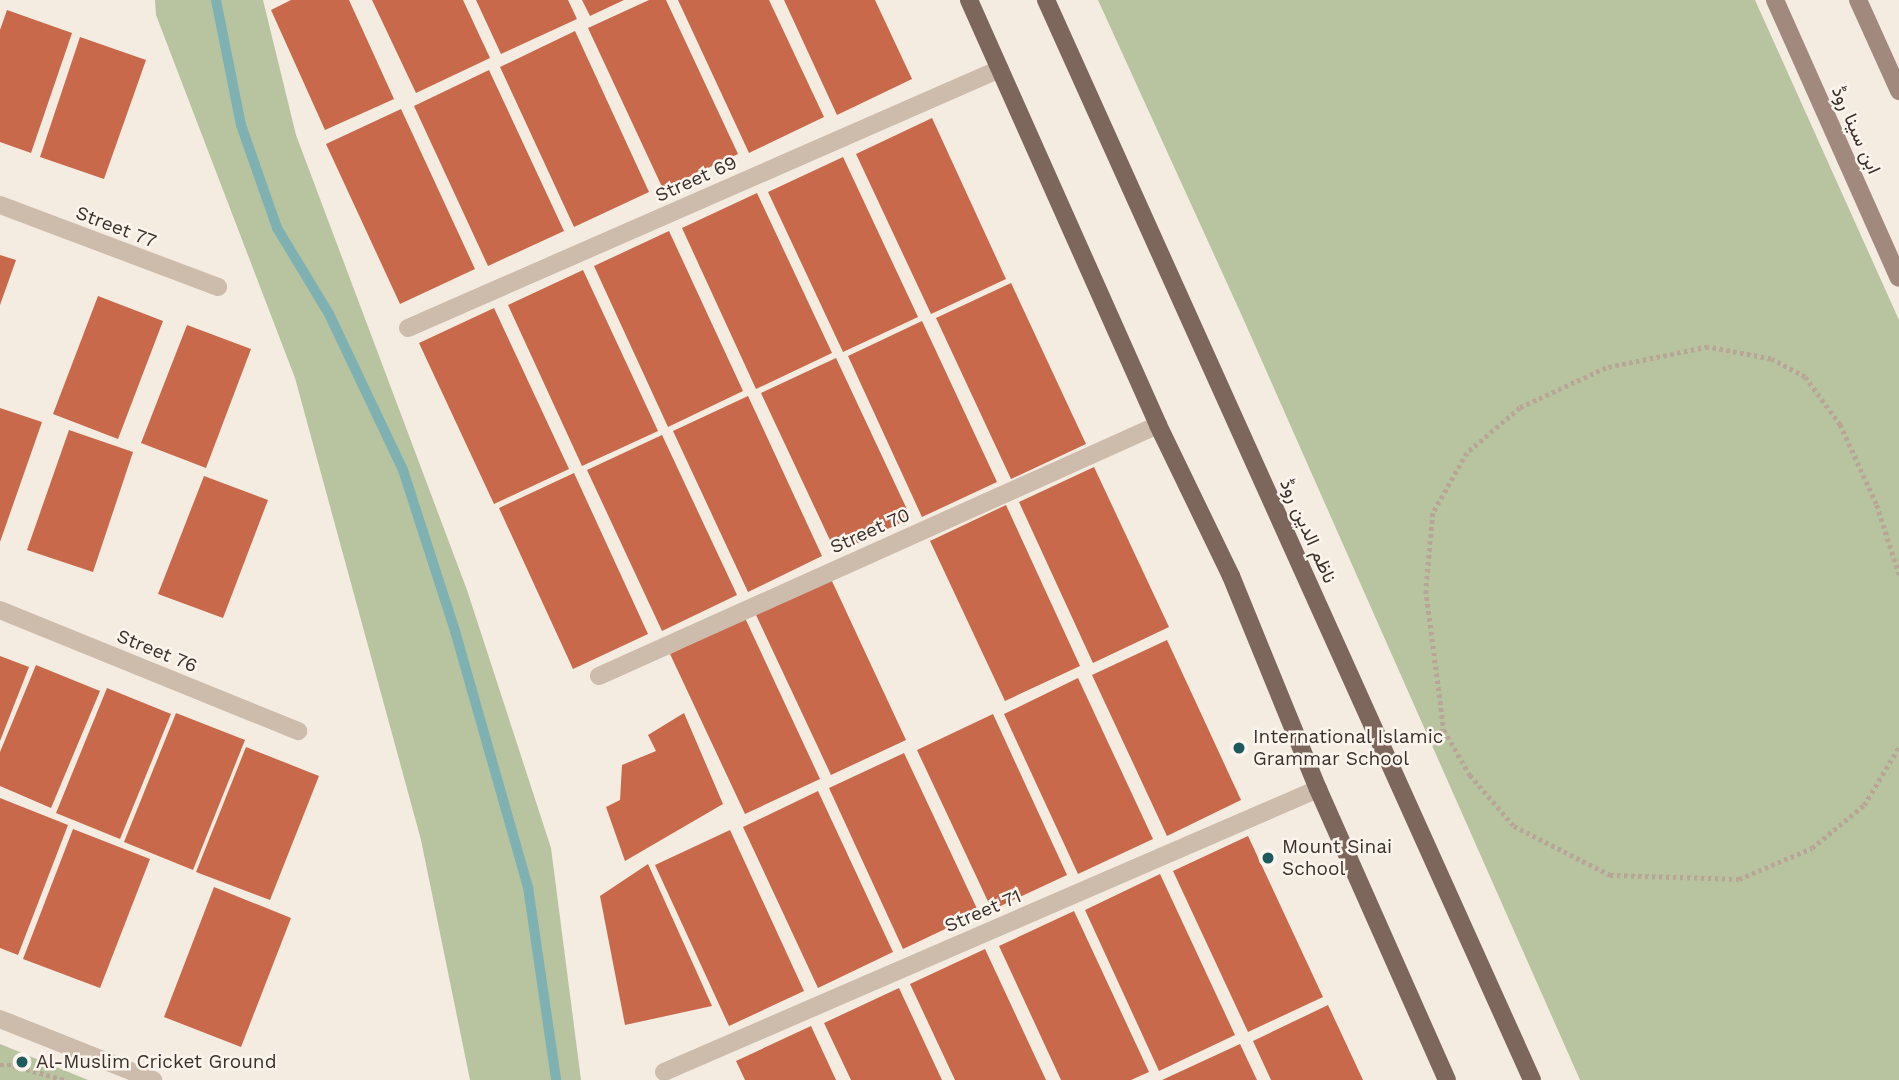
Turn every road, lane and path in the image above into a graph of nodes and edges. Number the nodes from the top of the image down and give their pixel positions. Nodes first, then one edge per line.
1 (969, 0) edge
2 (1046, 0) edge
3 (1774, 0) edge
4 (1858, 0) edge
5 (1000, 69) junction
6 (1899, 92) edge
7 (0, 205) edge
8 (1899, 278) edge
9 (218, 287) dead end
10 (408, 328) dead end
11 (1158, 425) junction
12 (1899, 575) edge
13 (0, 610) edge
14 (599, 676) dead end
15 (1444, 730) junction
16 (298, 731) dead end
17 (1426, 738) dead end
18 (1899, 747) edge
19 (1318, 789) junction
20 (0, 1019) edge
21 (0, 1065) edge
22 (664, 1072) dead end
23 (64, 1080) edge
24 (153, 1080) edge
25 (1447, 1080) edge
26 (1532, 1080) edge

1 - 5 main road
2 - 26 main road, ناظم الدین روڈ
3 - 8 main road, ابن سینا روڈ
4 - 6 main road
5 - 10 street, Street 69
5 - 11 main road
7 - 9 street, Street 77
11 - 14 street, Street 70
11 - 19 main road
12 - 15 path
13 - 16 street, Street 76
15 - 17 path
15 - 18 path
19 - 22 street, Street 71
19 - 25 main road
20 - 24 street
21 - 23 path

